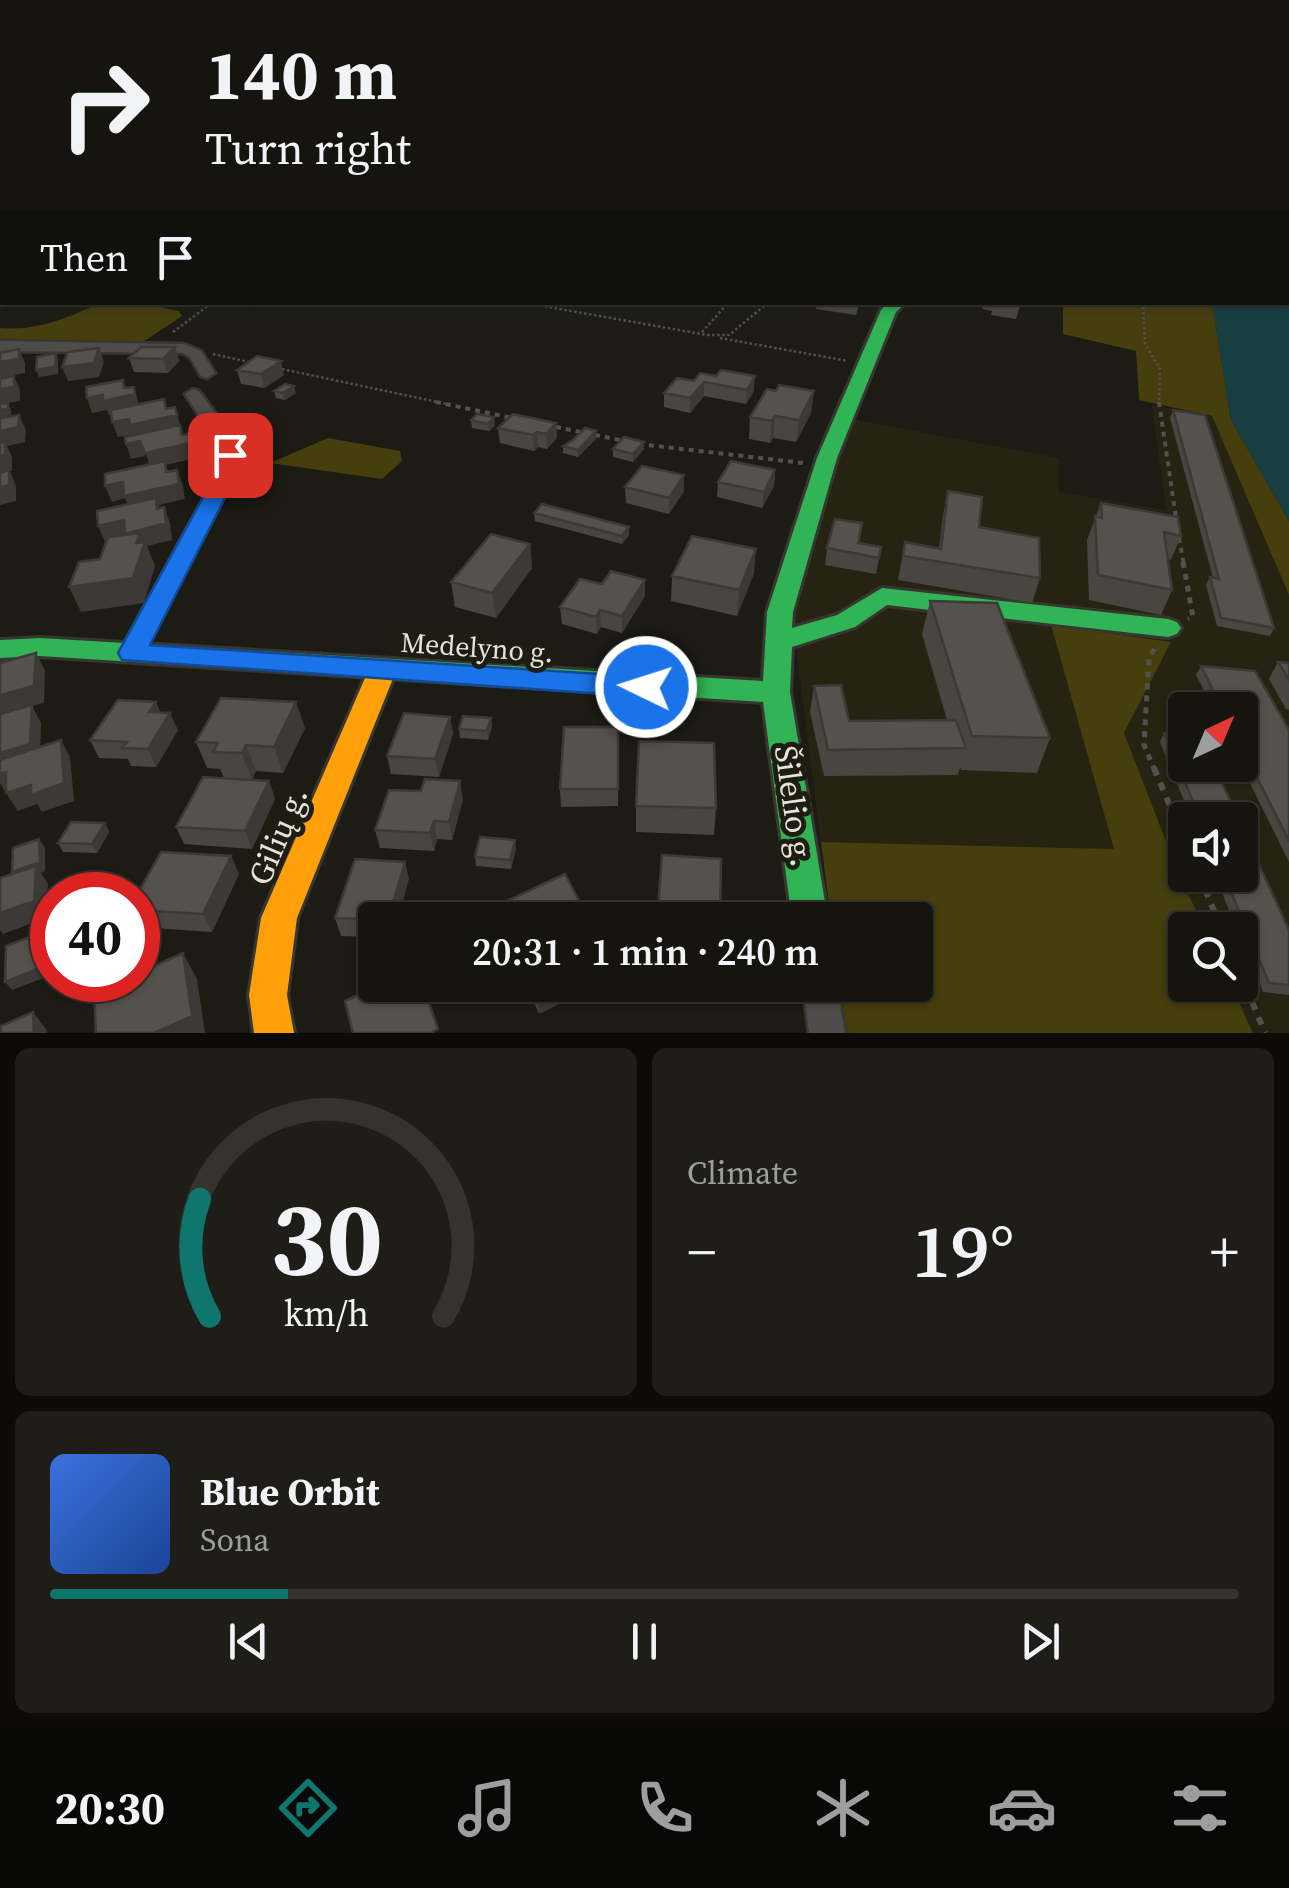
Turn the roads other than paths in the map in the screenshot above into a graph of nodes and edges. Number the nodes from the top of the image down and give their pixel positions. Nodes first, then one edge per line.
1 (895, 305) edge
2 (0, 346) edge
3 (207, 373) dead end
4 (193, 394) dead end
5 (1168, 628) road end
6 (780, 641) junction
7 (0, 648) edge
8 (132, 653) junction
9 (382, 671) junction
10 (776, 692) junction
11 (807, 902) edge
12 (822, 1002) edge
13 (274, 1033) edge
14 (827, 1033) edge

1 - 6 street
2 - 3 street
4 - 8 street
5 - 6 street
6 - 10 street
7 - 8 street, Medelyno g.
8 - 9 street, Medelyno g.
9 - 10 street, Medelyno g.
9 - 13 street, Gilių g.
10 - 11 street, Šilelio g.
12 - 14 street

